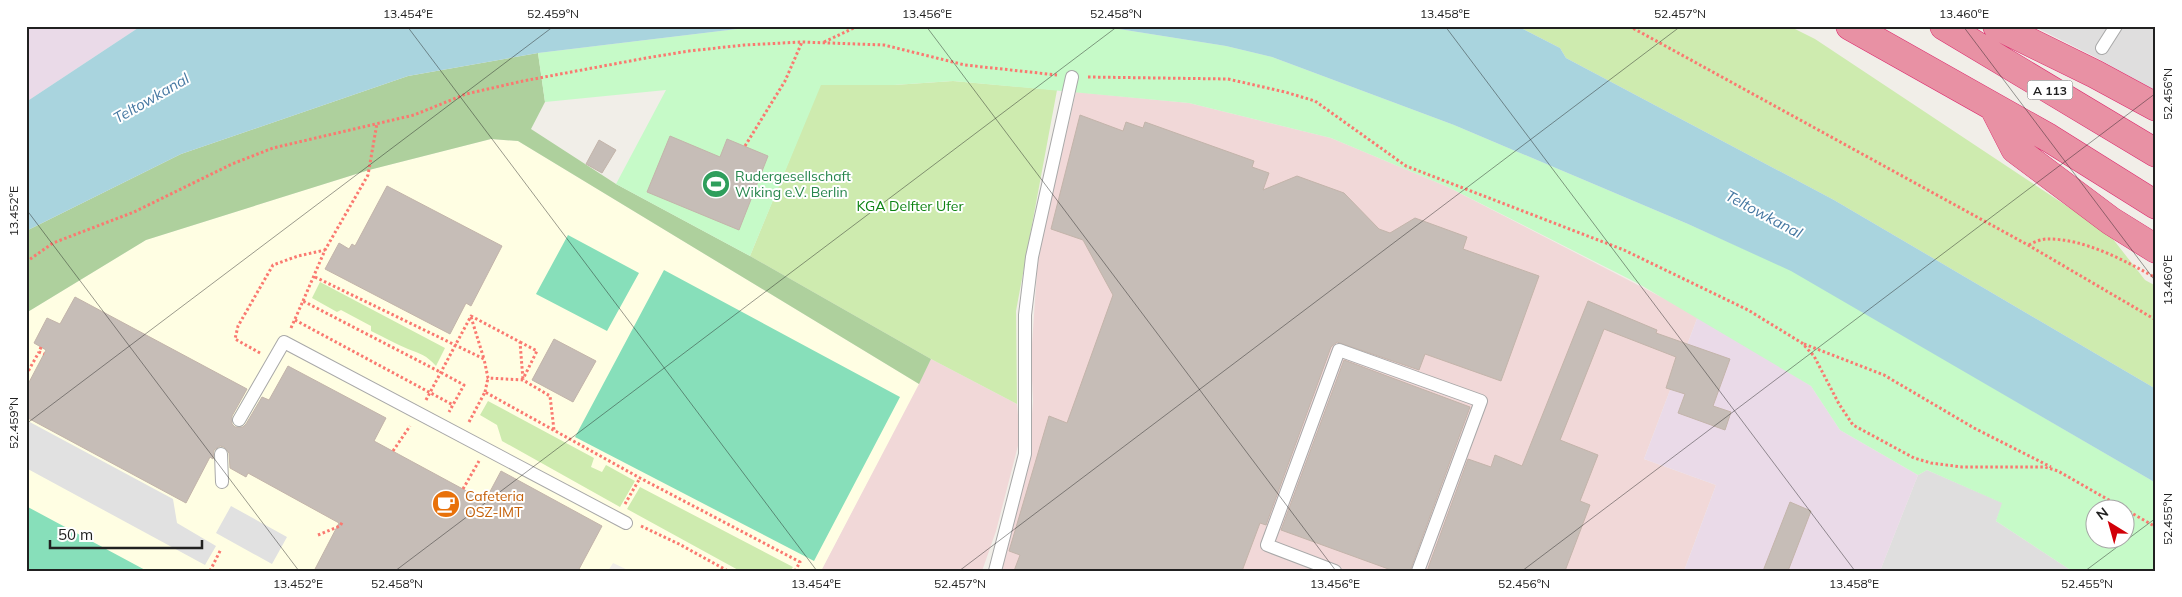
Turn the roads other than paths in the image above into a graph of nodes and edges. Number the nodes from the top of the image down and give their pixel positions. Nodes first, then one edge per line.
1 (1850, 26) edge
2 (1944, 26) edge
3 (1997, 26) edge
4 (2116, 26) edge
5 (2102, 48) dead end
6 (1072, 77) road end
7 (2156, 107) edge
8 (1994, 108) junction
9 (2156, 153) edge
10 (2146, 198) edge
11 (2156, 249) edge
12 (240, 420) dead end
13 (221, 454) dead end
14 (222, 482) dead end
15 (622, 520) road end
16 (995, 571) edge
17 (1335, 571) edge
18 (1418, 571) edge

1 - 8 highway
2 - 9 highway, A 113
3 - 7 highway
4 - 5 lane
6 - 16 lane
8 - 10 highway
8 - 11 highway
12 - 15 lane
13 - 14 lane
17 - 18 lane

